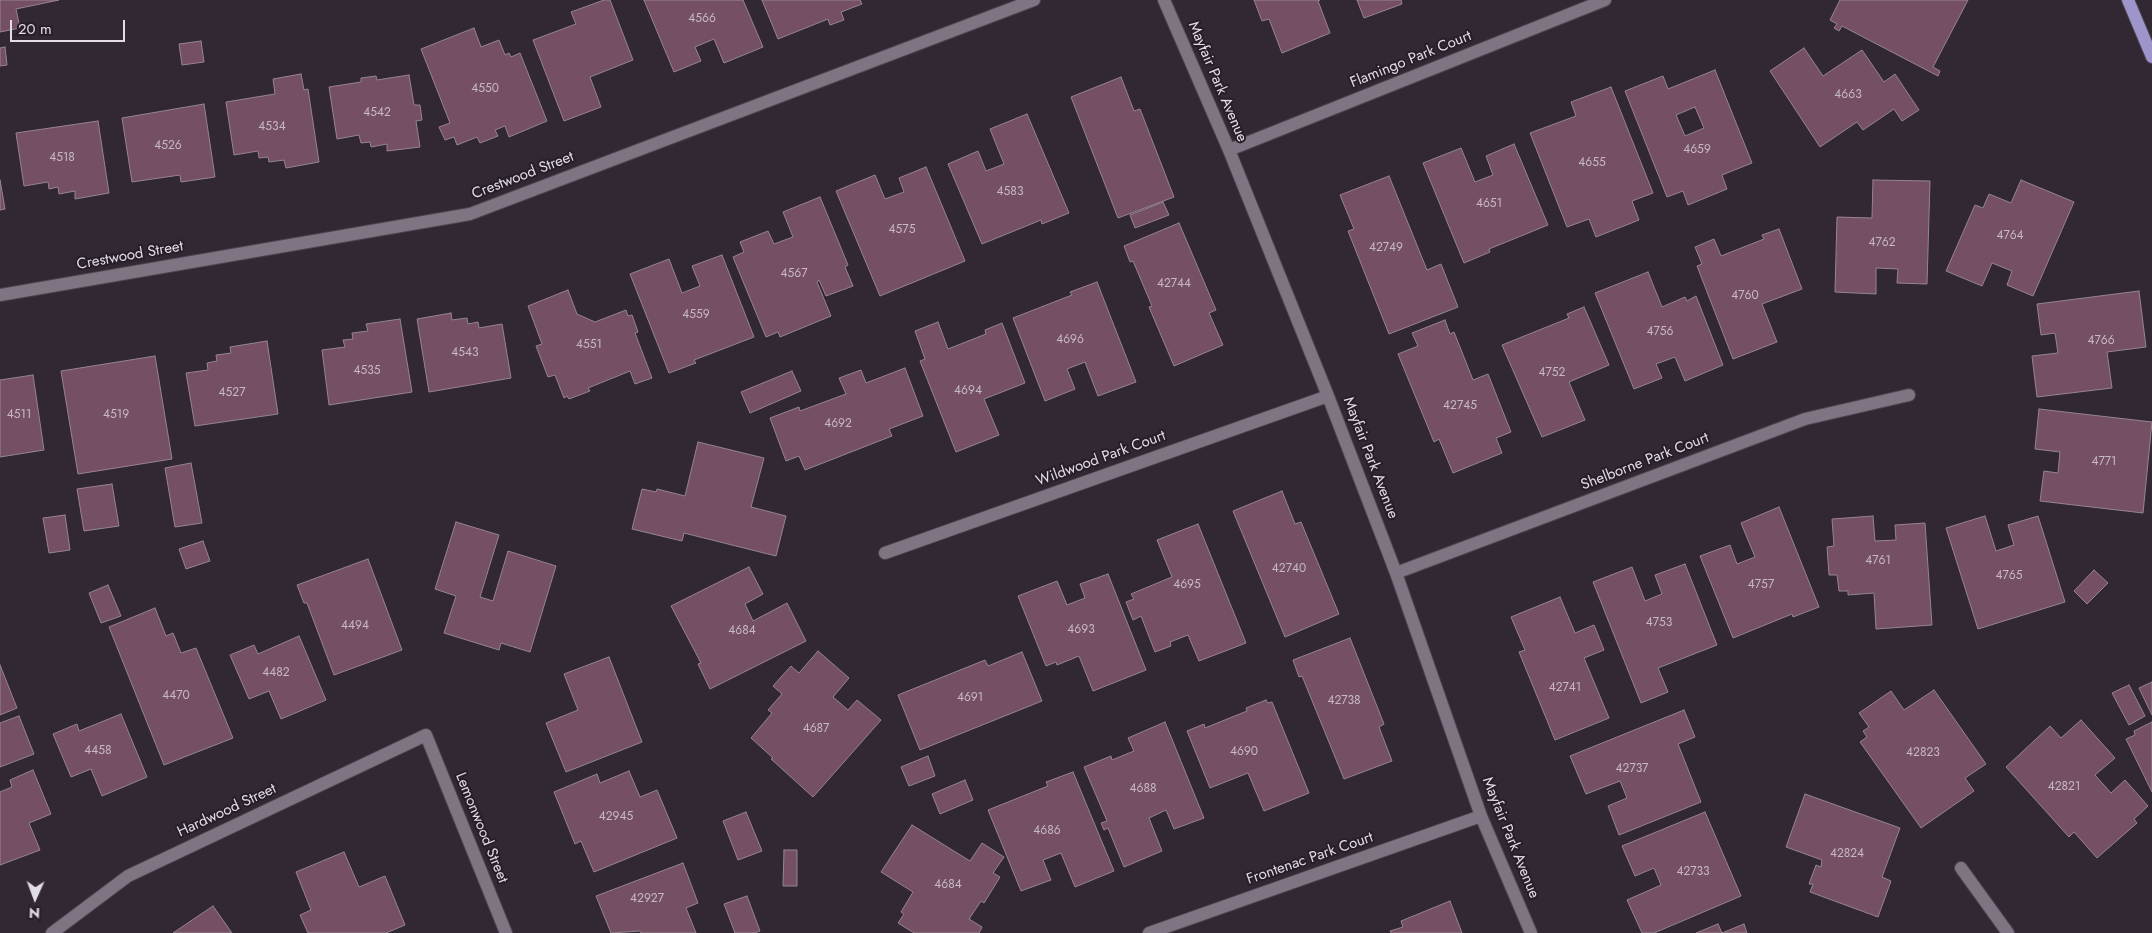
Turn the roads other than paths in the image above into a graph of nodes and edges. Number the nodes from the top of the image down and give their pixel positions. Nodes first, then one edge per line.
1 (1034, 0) edge
2 (1164, 0) edge
3 (1605, 0) edge
4 (2128, 0) edge
5 (2152, 57) edge
6 (1229, 150) junction
7 (0, 295) edge
8 (1909, 395) dead end
9 (1328, 396) junction
10 (885, 553) dead end
11 (1396, 573) junction
12 (426, 735) joint
13 (1482, 816) junction
14 (1961, 868) dead end
15 (52, 933) edge
16 (506, 933) edge
17 (1149, 933) edge
18 (1531, 933) edge
19 (2008, 933) edge

1 - 7 street, Crestwood Street
2 - 6 street, Mayfair Park Avenue
3 - 6 street, Flamingo Park Court
4 - 5 main road
6 - 9 street, Mayfair Park Avenue
8 - 11 street, Shelborne Park Court
9 - 10 street, Wildwood Park Court
9 - 11 street, Mayfair Park Avenue
11 - 13 street, Mayfair Park Avenue
12 - 15 street, Hardwood Street
12 - 16 street, Lemonwood Street
13 - 17 street, Frontenac Park Court
13 - 18 street, Mayfair Park Avenue
14 - 19 street

